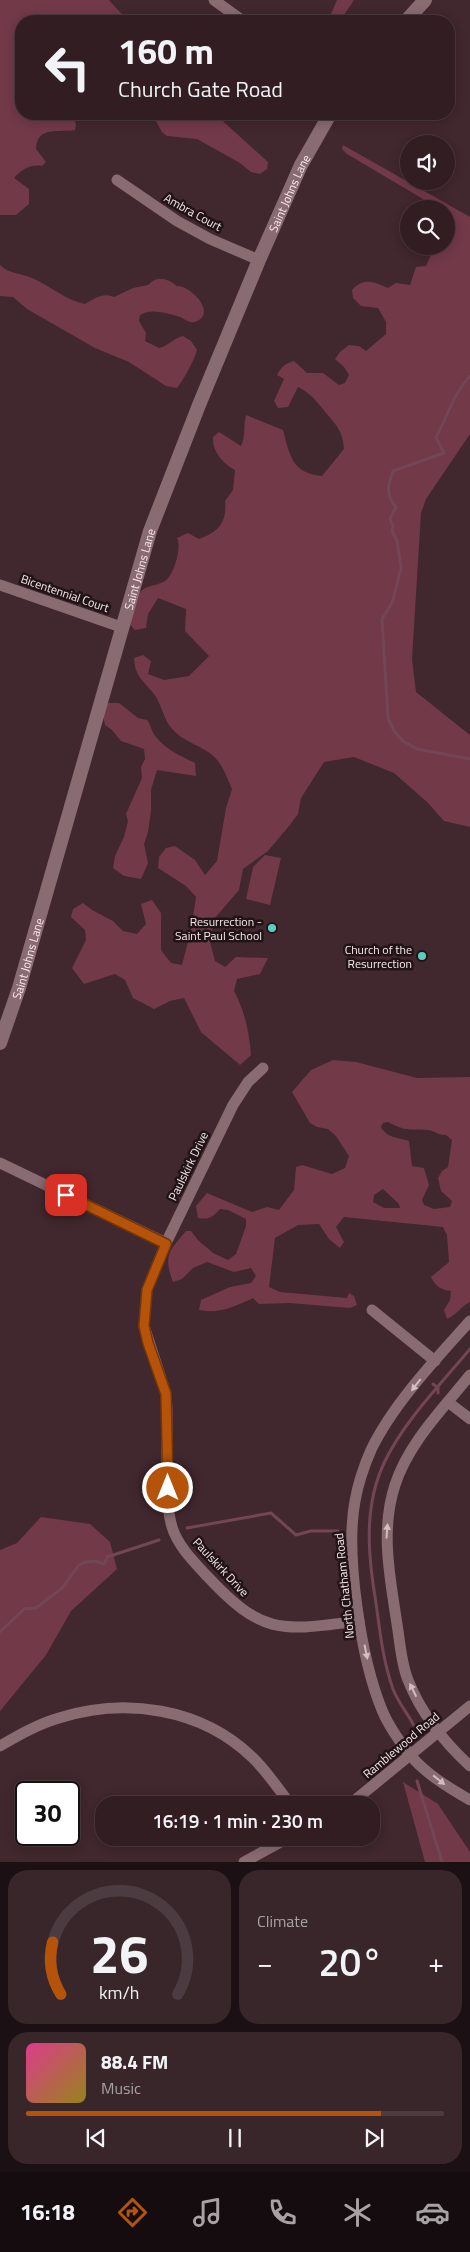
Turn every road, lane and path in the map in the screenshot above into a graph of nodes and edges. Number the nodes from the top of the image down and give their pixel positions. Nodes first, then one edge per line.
1 (214, 0) edge
2 (425, 0) edge
3 (235, 15) edge
4 (411, 15) edge
5 (327, 120) edge
6 (117, 180) dead end
7 (259, 260) junction
8 (0, 585) edge
9 (121, 627) junction
10 (0, 1044) edge
11 (263, 1068) dead end
12 (0, 1163) edge
13 (166, 1244) junction
14 (372, 1310) dead end
15 (470, 1321) edge
16 (435, 1361) junction
17 (470, 1375) edge
18 (448, 1402) junction
19 (470, 1419) edge
20 (359, 1621) junction
21 (470, 1706) edge
22 (438, 1732) junction
23 (0, 1746) edge
24 (410, 1755) junction
25 (470, 1766) edge
26 (283, 1796) edge
27 (360, 1796) edge
28 (470, 1800) edge
29 (273, 1846) edge
30 (244, 1862) edge

1 - 3 street
2 - 4 street
5 - 7 street, Saint Johns Lane
6 - 7 street, Ambra Court
7 - 9 street, Saint Johns Lane
8 - 9 street, Bicentennial Court
9 - 10 street, Saint Johns Lane
11 - 13 street, Paulskirk Drive
12 - 13 street
13 - 20 street, Paulskirk Drive
14 - 16 street
15 - 16 street, North Chatham Road
16 -> 20 street, North Chatham Road
17 - 18 street
18 - 19 street
22 -> 18 street
20 -> 24 street, North Chatham Road
21 - 22 street, Ramblewood Road
22 - 24 street, Ramblewood Road
22 - 25 street
23 - 26 street
24 - 27 street, Ramblewood Road
24 -> 28 street, North Chatham Road
29 - 30 street

